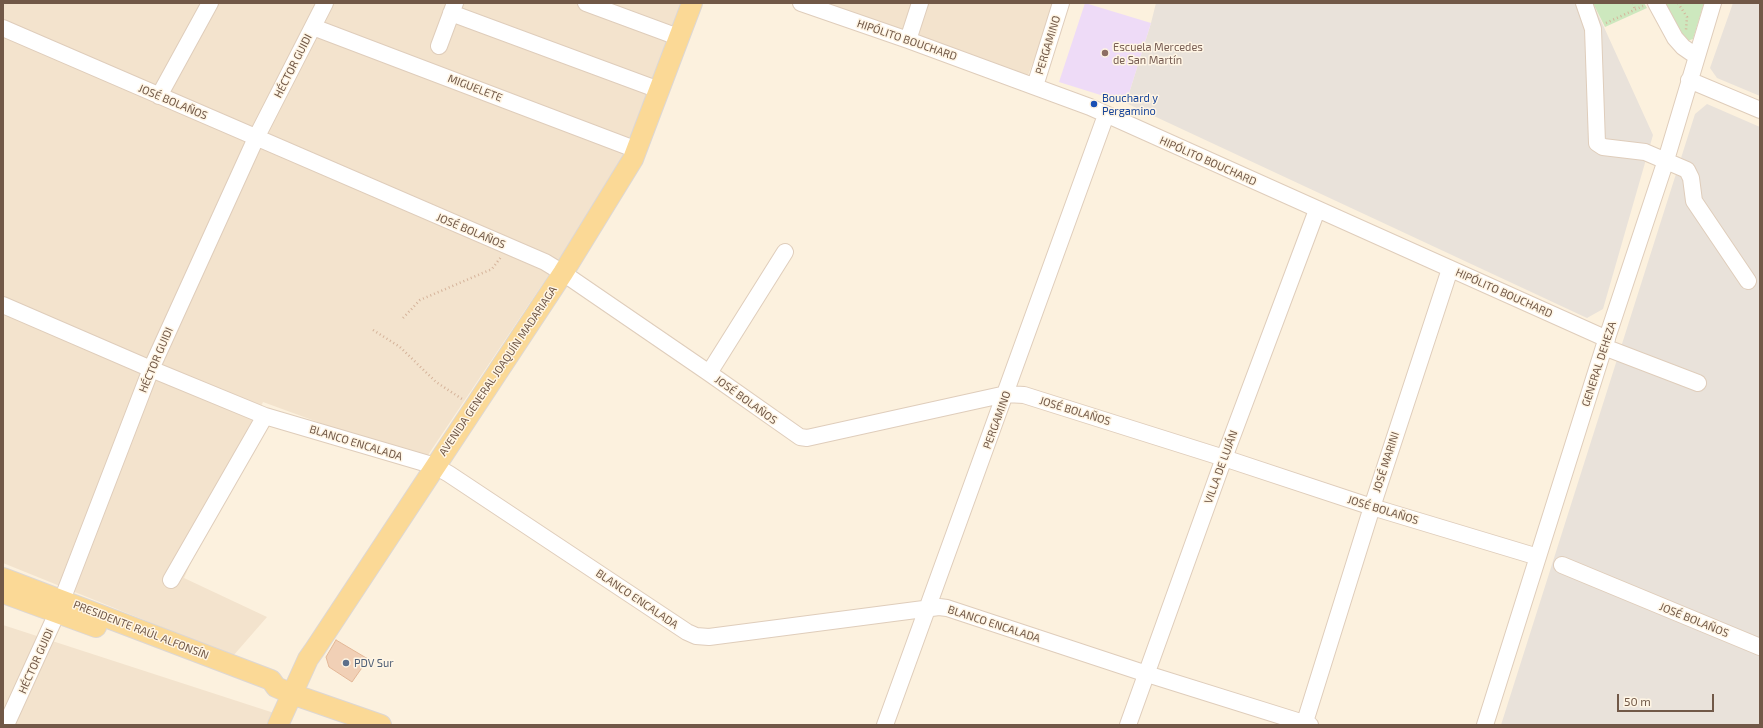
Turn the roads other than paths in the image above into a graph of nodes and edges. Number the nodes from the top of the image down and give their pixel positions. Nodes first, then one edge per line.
1 (210, 3) edge
2 (324, 3) edge
3 (586, 3) edge
4 (692, 3) edge
5 (801, 3) edge
6 (920, 3) edge
7 (1061, 3) edge
8 (1584, 3) edge
9 (1713, 3) edge
10 (1651, 4) edge
11 (453, 8) edge
12 (313, 27) junction
13 (3, 28) edge
14 (678, 37) junction
15 (908, 40) junction
16 (439, 46) dead end
17 (1696, 56) junction
18 (1689, 80) junction
19 (1036, 86) junction
20 (659, 90) junction
21 (159, 96) junction
22 (1760, 110) edge
23 (1106, 115) junction
24 (256, 138) junction
25 (637, 150) junction
26 (1666, 160) junction
27 (1317, 210) junction
28 (785, 252) dead end
29 (1450, 269) junction
30 (563, 273) junction
31 (1748, 281) dead end
32 (3, 305) edge
33 (1605, 343) junction
34 (151, 369) junction
35 (709, 373) junction
36 (1698, 383) dead end
37 (1006, 394) junction
38 (265, 416) junction
39 (1224, 458) junction
40 (434, 466) junction
41 (1372, 507) junction
42 (1538, 557) junction
43 (1562, 566) dead end
44 (3, 578) edge
45 (171, 580) dead end
46 (3, 593) edge
47 (60, 606) junction
48 (927, 607) junction
49 (1760, 647) edge
50 (1147, 674) junction
51 (284, 690) junction
52 (1306, 724) edge
53 (6, 725) edge
54 (278, 725) edge
55 (381, 725) edge
56 (885, 725) edge
57 (1128, 725) edge
58 (1485, 725) edge

1 - 21 street
2 - 12 street, HÉCTOR GUIDI
3 - 14 street
4 - 14 main road, AVENIDA GENERAL JOAQUÍN MADARIAGA
5 - 15 street, HIPÓLITO BOUCHARD
6 - 15 street
7 - 19 street, PERGAMINO
8 - 26 street
9 - 17 street, GENERAL DEHEZA
10 - 17 street
11 - 16 street
11 - 20 street
12 - 24 street, HÉCTOR GUIDI
12 - 25 street, MIGUELETE
13 - 21 street, JOSÉ BOLAÑOS
14 - 20 main road, AVENIDA GENERAL JOAQUÍN MADARIAGA
15 - 19 street, HIPÓLITO BOUCHARD
17 - 18 street, GENERAL DEHEZA
18 - 22 street
18 - 26 street, GENERAL DEHEZA
19 - 23 street, HIPÓLITO BOUCHARD
20 - 25 main road, AVENIDA GENERAL JOAQUÍN MADARIAGA
21 - 24 street, JOSÉ BOLAÑOS
23 - 27 street, HIPÓLITO BOUCHARD
23 - 37 street, PERGAMINO
24 - 30 street, JOSÉ BOLAÑOS
24 - 34 street, HÉCTOR GUIDI
25 - 30 main road, AVENIDA GENERAL JOAQUÍN MADARIAGA
26 - 31 street
26 - 33 street, GENERAL DEHEZA
27 - 29 street, HIPÓLITO BOUCHARD
27 - 39 street, VILLA DE LUJÁN
28 - 35 street
29 - 33 street, HIPÓLITO BOUCHARD
29 - 41 street, JOSÉ MARINI
30 - 35 street, JOSÉ BOLAÑOS
30 - 40 main road, AVENIDA GENERAL JOAQUÍN MADARIAGA
32 - 34 street, BLANCO ENCALADA
33 - 36 street, HIPÓLITO BOUCHARD
33 - 42 street, GENERAL DEHEZA
34 - 38 street, BLANCO ENCALADA
34 - 47 street, HÉCTOR GUIDI
35 - 37 street, JOSÉ BOLAÑOS
37 - 39 street, JOSÉ BOLAÑOS
37 - 48 street, PERGAMINO
38 - 40 street, BLANCO ENCALADA
38 - 45 street
39 - 41 street, JOSÉ BOLAÑOS
39 - 50 street, VILLA DE LUJÁN
40 - 48 street, BLANCO ENCALADA
40 - 51 main road, AVENIDA GENERAL JOAQUÍN MADARIAGA
41 - 42 street, JOSÉ BOLAÑOS
41 - 52 street, JOSÉ MARINI
42 - 58 street, GENERAL DEHEZA
43 - 49 street, JOSÉ BOLAÑOS
44 - 47 main road, PRESIDENTE RAÚL ALFONSÍN
46 - 47 main road, PRESIDENTE RAÚL ALFONSÍN
47 - 51 main road, PRESIDENTE RAÚL ALFONSÍN
47 - 53 street, HÉCTOR GUIDI
48 - 50 street, BLANCO ENCALADA
48 - 56 street, PERGAMINO
50 - 52 street, BLANCO ENCALADA
50 - 57 street, VILLA DE LUJÁN
51 - 54 main road, AVENIDA GENERAL JOAQUÍN MADARIAGA
51 - 55 main road, PRESIDENTE RAÚL ALFONSÍN

